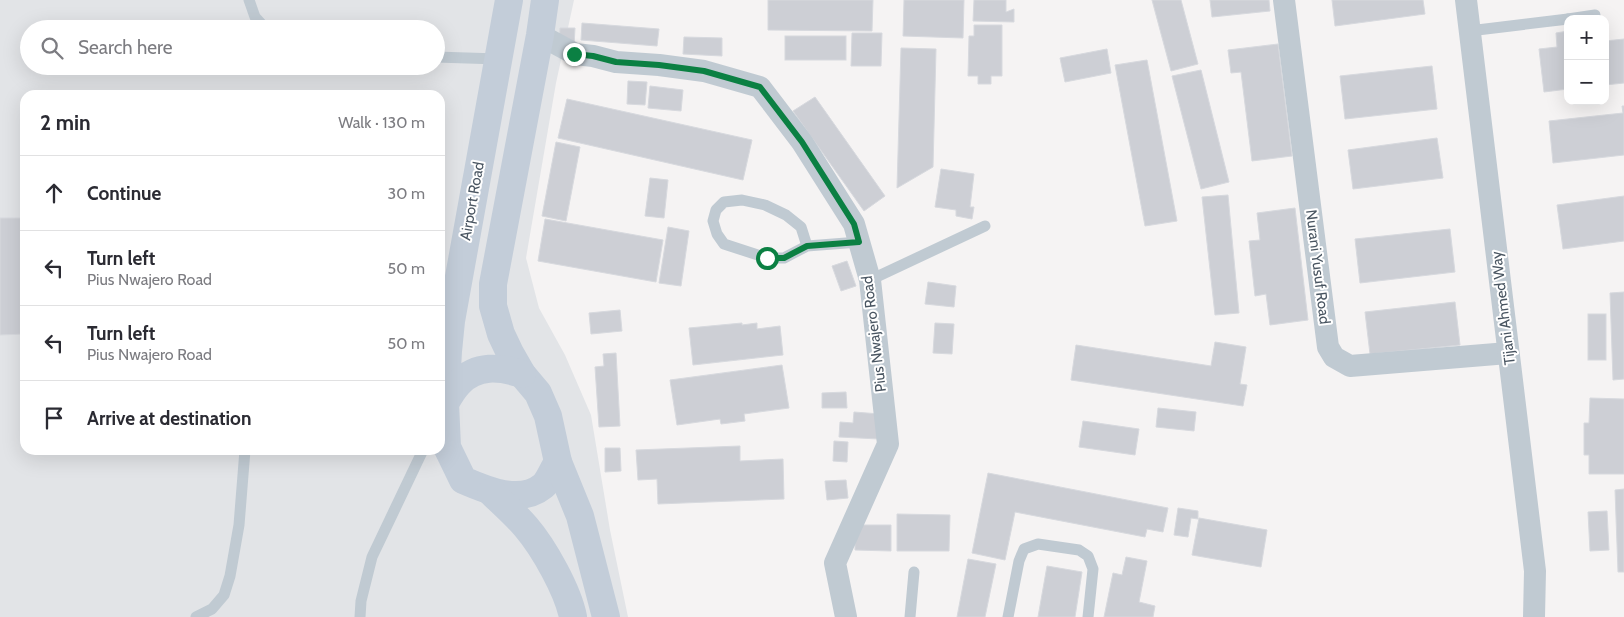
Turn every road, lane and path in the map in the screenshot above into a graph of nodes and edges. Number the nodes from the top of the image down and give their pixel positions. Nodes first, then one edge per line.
1 (250, 0) edge
2 (509, 0) edge
3 (546, 0) edge
4 (1284, 0) edge
5 (1466, 0) edge
6 (1564, 19) edge
7 (258, 20) edge
8 (1470, 31) junction
9 (540, 36) junction
10 (445, 57) edge
11 (498, 59) junction
12 (985, 226) dead end
13 (859, 242) junction
14 (807, 246) junction
15 (870, 280) junction
16 (446, 321) edge
17 (1508, 354) junction
18 (522, 374) junction
19 (445, 386) edge
20 (445, 406) edge
21 (445, 428) edge
22 (245, 455) edge
23 (421, 455) edge
24 (558, 462) junction
25 (491, 492) junction
26 (914, 572) dead end
27 (196, 617) edge
28 (360, 617) edge
29 (573, 617) edge
30 (606, 617) edge
31 (846, 617) edge
32 (910, 617) edge
33 (1008, 617) edge
34 (1088, 617) edge
35 (1534, 617) edge

1 - 7 lane
2 - 11 main road, Airport Road
3 - 9 main road
4 - 17 street, Nurani Yusuf Road
5 - 8 street, Tijani Ahmed Way
6 - 8 lane
8 - 17 street, Tijani Ahmed Way
9 - 13 street, Pius Nwajero Road
9 - 18 main road
10 - 11 lane
11 - 16 main road, Airport Road
12 - 15 lane
13 - 14 lane
13 - 15 street, Pius Nwajero Road
14 - 14 lane
15 - 31 street, Pius Nwajero Road
16 - 19 main road, Airport Road
17 - 35 street, Tijani Ahmed Way
18 - 20 main road
18 - 24 main road
21 - 25 main road
22 - 27 lane
23 - 28 lane
24 - 25 main road
24 - 30 main road
25 - 29 main road
26 - 32 lane
33 - 34 lane

